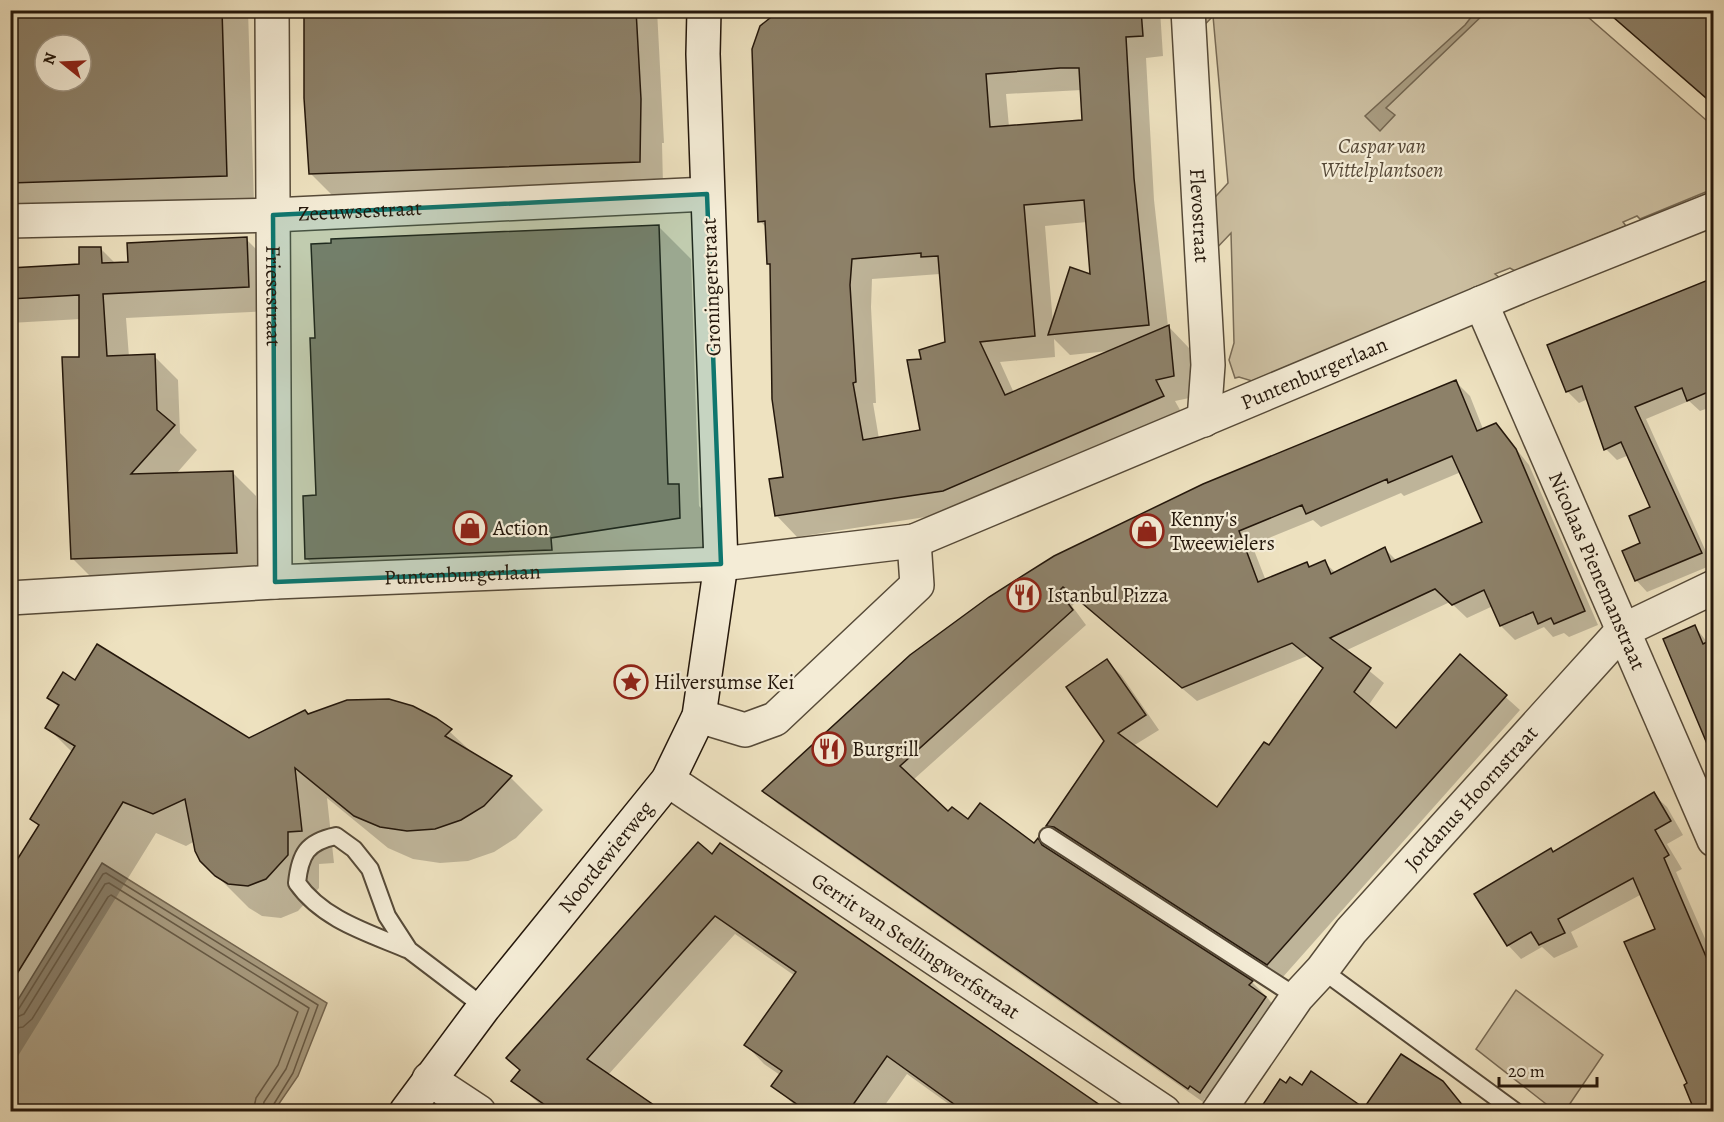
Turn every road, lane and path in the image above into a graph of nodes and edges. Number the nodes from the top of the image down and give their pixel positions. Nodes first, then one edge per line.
1 (272, 10) edge
2 (704, 10) edge
3 (1188, 10) edge
4 (707, 194) junction
5 (1713, 209) edge
6 (273, 215) junction
7 (10, 221) edge
8 (1481, 303) junction
9 (1204, 420) junction
10 (914, 541) junction
11 (721, 564) junction
12 (275, 582) junction
13 (1713, 587) edge
14 (10, 598) edge
15 (1622, 631) junction
16 (699, 716) junction
17 (668, 780) junction
18 (1047, 836) dead end
19 (1713, 840) edge
20 (409, 950) junction
21 (1322, 970) junction
22 (1297, 997) junction
23 (484, 1007) junction
24 (429, 1079) junction
25 (406, 1112) edge
26 (479, 1112) edge
27 (1164, 1112) edge
28 (1218, 1112) edge
29 (1516, 1112) edge

1 - 6 street, Friesestraat
2 - 4 street, Groningerstraat
3 - 9 street, Flevostraat
4 - 6 street, Zeeuwsestraat
4 - 11 street, Groningerstraat
5 - 8 street, Puntenburgerlaan
6 - 7 street, Zeeuwsestraat
6 - 12 street, Friesestraat
8 - 9 street, Puntenburgerlaan
8 - 15 street, Nicolaas Pienemanstraat
9 - 10 street, Puntenburgerlaan
10 - 11 street, Puntenburgerlaan
10 - 16 street
11 - 12 street, Puntenburgerlaan
11 - 16 street, Noordewierweg
12 - 14 street, Puntenburgerlaan
13 - 15 street
15 - 19 street, Nicolaas Pienemanstraat
15 - 21 street, Jordanus Hoornstraat
16 - 17 street, Noordewierweg
17 - 23 street, Noordewierweg
17 - 27 street, Gerrit van Stellingwerfstraat
18 - 22 lane
20 - 20 lane
20 - 23 lane
21 - 22 street, Jordanus Hoornstraat
21 - 29 lane
22 - 28 street, Jordanus Hoornstraat
23 - 24 street, Noordewierweg
24 - 25 street, Noordewierweg
24 - 26 street

